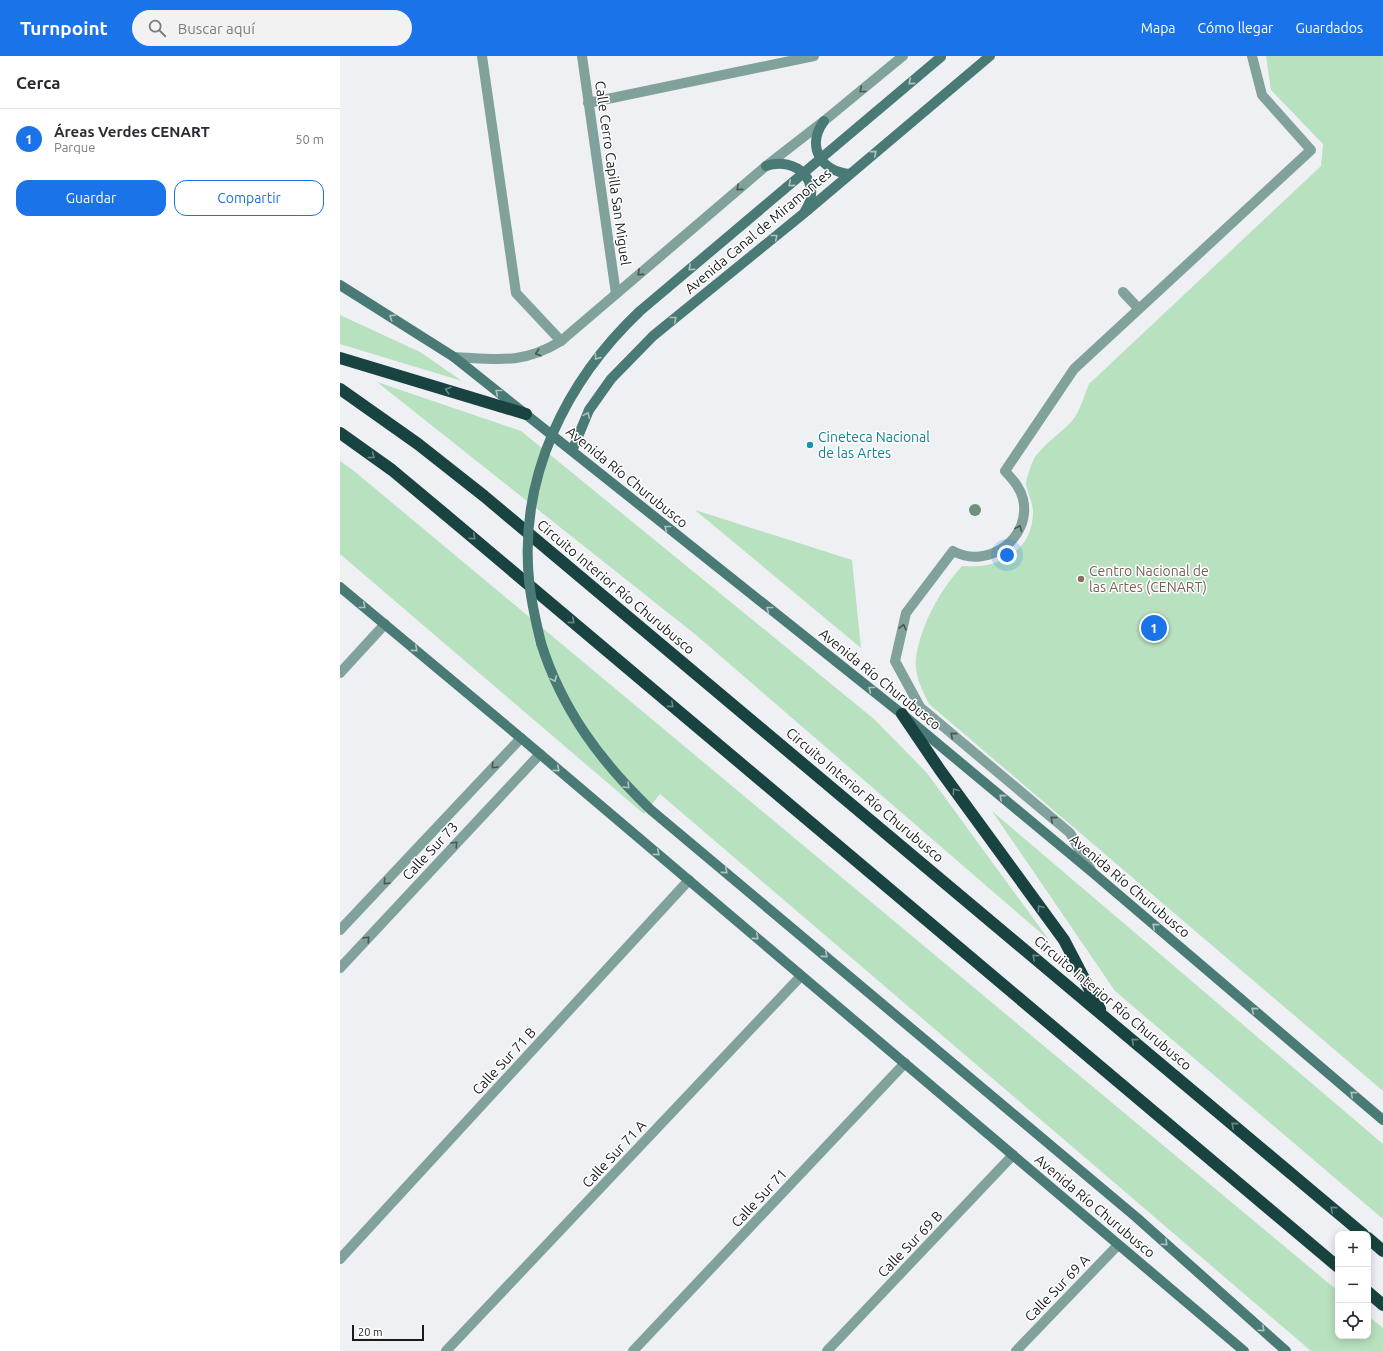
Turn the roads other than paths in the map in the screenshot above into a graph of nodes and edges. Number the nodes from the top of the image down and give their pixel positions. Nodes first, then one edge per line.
1 (482, 56) edge
2 (582, 56) edge
3 (814, 56) edge
4 (903, 56) edge
5 (942, 56) edge
6 (990, 56) edge
7 (1252, 56) edge
8 (588, 103) junction
9 (824, 121) junction
10 (766, 166) junction
11 (850, 174) junction
12 (803, 214) junction
13 (340, 285) edge
14 (1123, 292) dead end
15 (616, 294) junction
16 (1139, 309) junction
17 (561, 341) junction
18 (454, 357) junction
19 (340, 358) edge
20 (340, 389) edge
21 (526, 414) junction
22 (340, 433) edge
23 (572, 451) junction
24 (340, 587) edge
25 (385, 624) junction
26 (340, 673) edge
27 (902, 714) junction
28 (521, 738) junction
29 (540, 754) junction
30 (1092, 872) junction
31 (689, 880) junction
32 (340, 930) edge
33 (340, 968) edge
34 (801, 976) junction
35 (1102, 1014) junction
36 (905, 1063) junction
37 (1383, 1120) edge
38 (1013, 1155) junction
39 (1359, 1231) edge
40 (1371, 1241) edge
41 (1118, 1244) junction
42 (1383, 1251) edge
43 (340, 1259) edge
44 (1335, 1264) edge
45 (1371, 1295) edge
46 (1383, 1305) edge
47 (446, 1351) edge
48 (633, 1351) edge
49 (827, 1351) edge
50 (1016, 1351) edge
51 (1244, 1351) edge
52 (1286, 1351) edge

1 - 17 street
2 - 8 street, Calle Cerro Capilla San Miguel
3 - 8 street
4 -> 9 street
5 -> 52 main road, bridge
11 -> 6 main road, Avenida Canal de Miramontes
7 - 16 street
8 - 15 street, Calle Cerro Capilla San Miguel
9 - 10 street
9 - 11 main road
10 - 12 main road
10 -> 15 street
11 - 12 main road, Avenida Canal de Miramontes
23 -> 12 main road, Avenida Canal de Miramontes
18 -> 13 main road, Avenida Río Churubusco
14 - 16 street
15 - 17 street
30 -> 16 street
17 -> 18 street
21 -> 18 main road, Avenida Río Churubusco
21 -> 19 highway
35 -> 20 highway, Circuito Interior Río Churubusco
21 - 23 main road, Avenida Río Churubusco
22 -> 44 highway
27 -> 23 main road, Avenida Río Churubusco
24 -> 25 main road, Avenida Río Churubusco
25 - 26 street
25 -> 28 main road, Avenida Río Churubusco
30 -> 27 main road, Avenida Río Churubusco
35 -> 27 highway
28 - 29 main road, Avenida Río Churubusco
28 -> 32 street, Calle Sur 73
29 -> 31 main road, Avenida Río Churubusco
33 -> 29 street, Calle Sur 73
37 -> 30 main road, Avenida Río Churubusco
31 -> 34 main road, Avenida Río Churubusco
31 - 43 street, Calle Sur 71 B
34 - 36 main road, Avenida Río Churubusco
34 - 47 street, Calle Sur 71 A
39 -> 35 highway, Circuito Interior Río Churubusco
36 - 38 main road, Avenida Río Churubusco
36 - 48 street, Calle Sur 71
38 - 41 main road, Avenida Río Churubusco
38 - 49 street, Calle Sur 69 B
40 - 42 highway
41 - 50 street, Calle Sur 69 A
41 - 51 main road, Avenida Río Churubusco
45 - 46 highway

